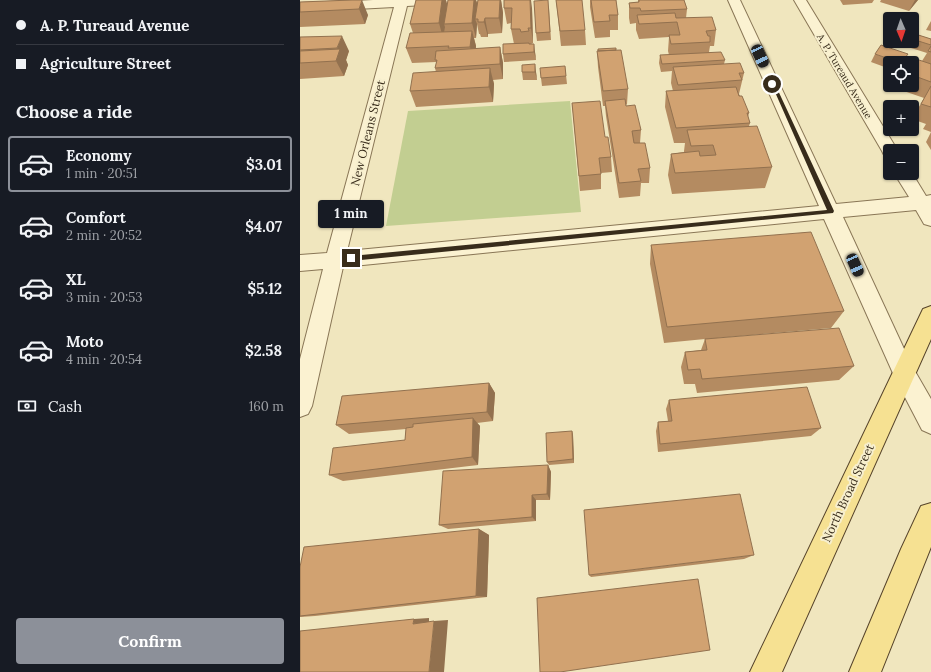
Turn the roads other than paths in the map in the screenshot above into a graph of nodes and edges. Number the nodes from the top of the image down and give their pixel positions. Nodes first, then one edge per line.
1 (443, 0) edge
2 (734, 0) edge
3 (800, 0) edge
4 (401, 1) edge
5 (300, 8) edge
6 (886, 144) edge
7 (909, 180) edge
8 (926, 202) edge
9 (831, 211) junction
10 (931, 219) edge
11 (335, 260) junction
12 (300, 263) edge
13 (931, 315) edge
14 (904, 373) junction
15 (300, 406) edge
16 (931, 422) edge
17 (931, 516) edge
18 (766, 672) edge
19 (864, 672) edge

1 - 4 street
2 - 9 street
3 - 6 street, A. P. Tureaud Avenue
4 - 5 street
4 - 11 street, New Orleans Street
7 - 8 street
8 - 9 street
8 - 10 street
9 - 11 street
9 - 14 street
11 - 12 street
11 - 15 street, New Orleans Street
13 - 14 main road, North Broad Street
14 - 16 street
14 - 18 main road, North Broad Street
17 - 19 main road

